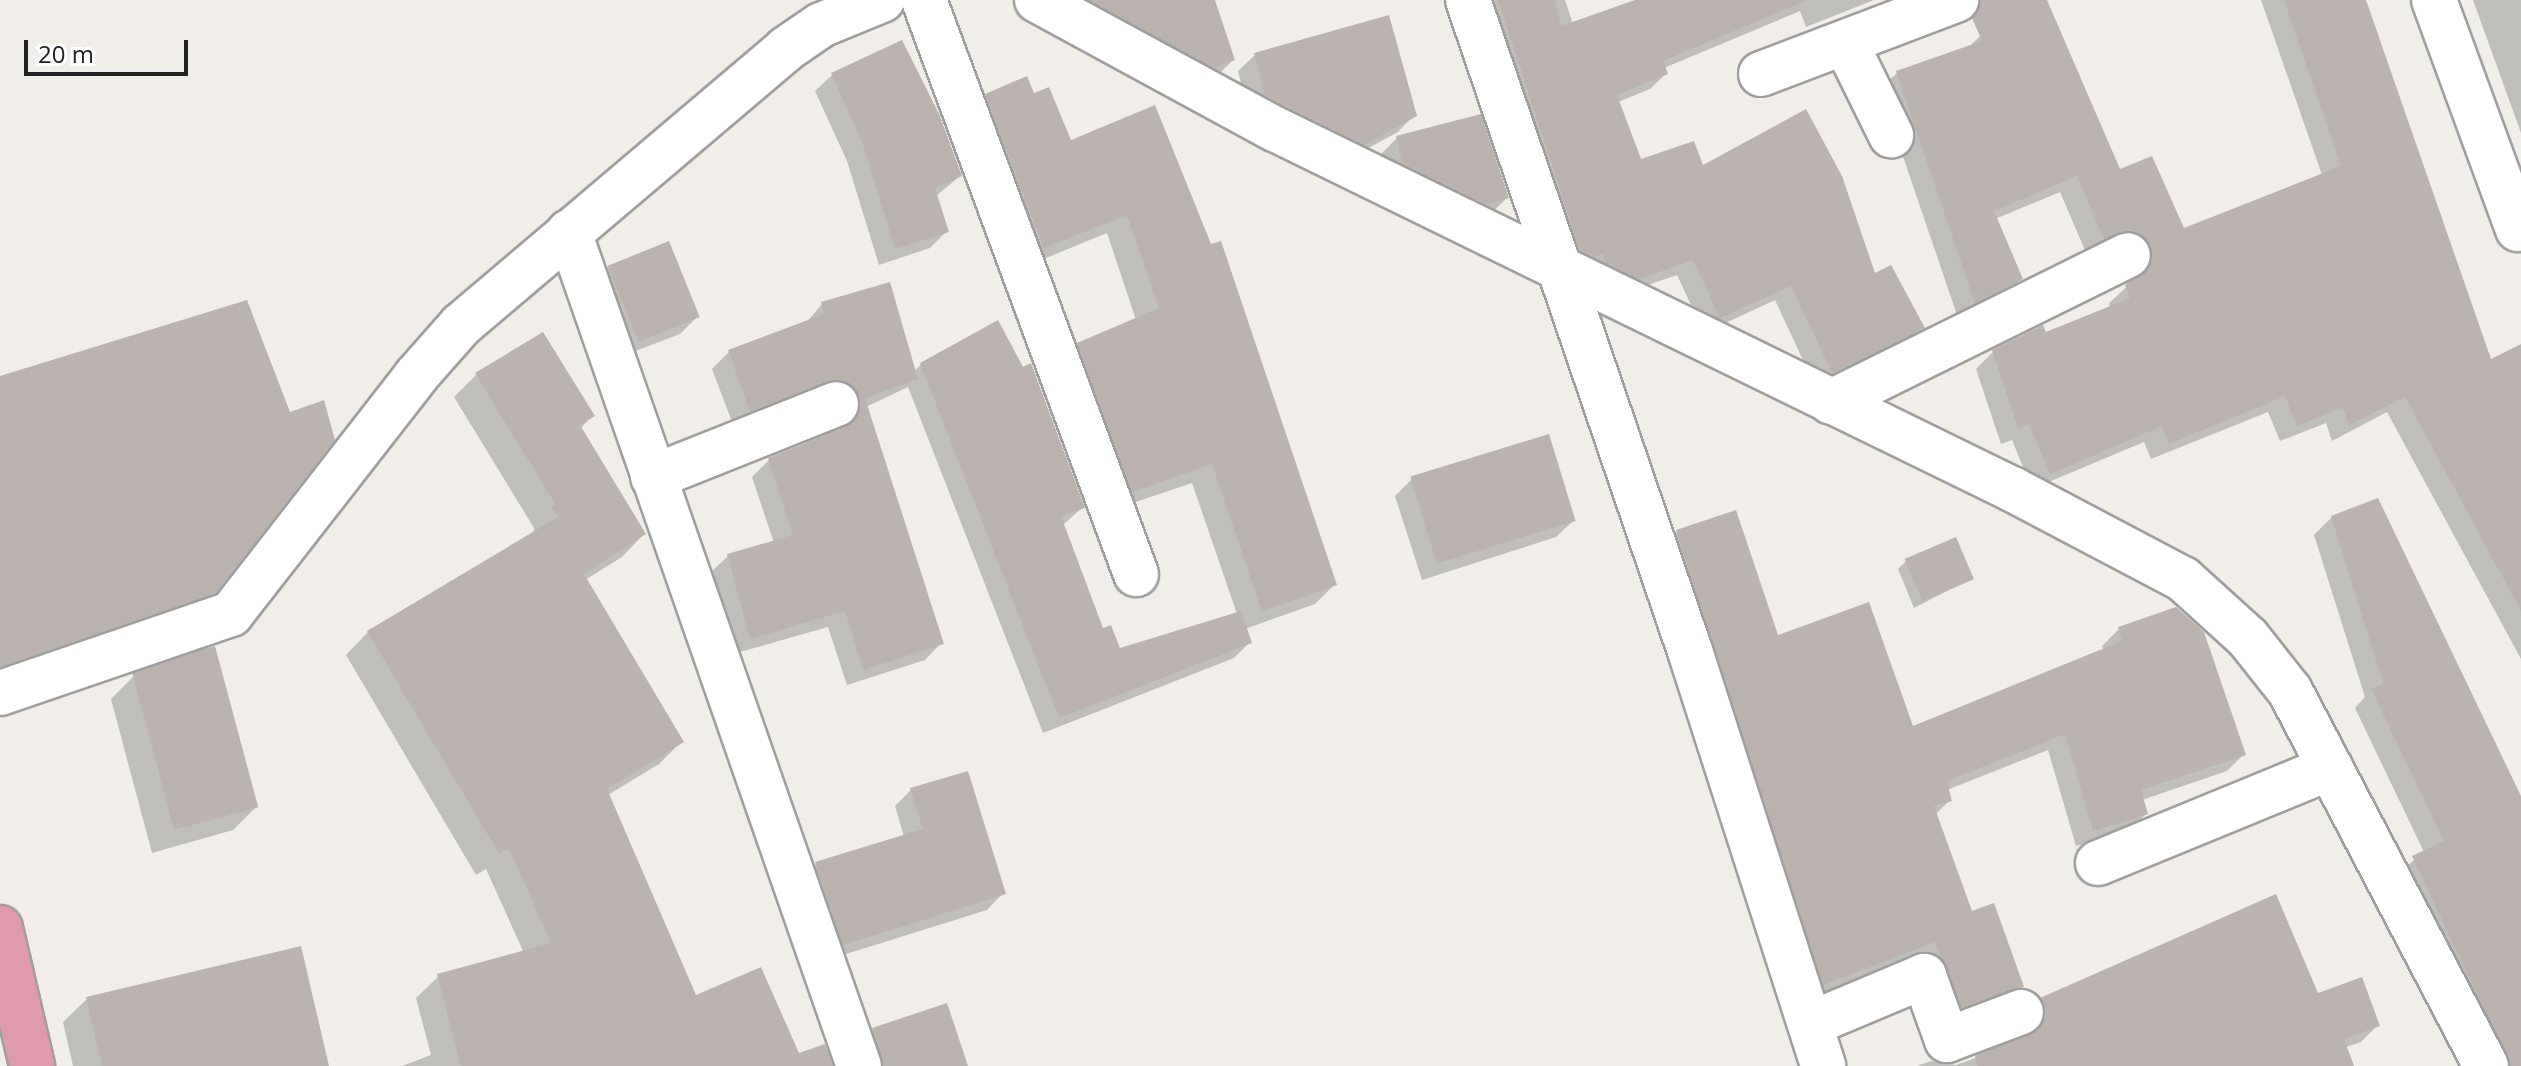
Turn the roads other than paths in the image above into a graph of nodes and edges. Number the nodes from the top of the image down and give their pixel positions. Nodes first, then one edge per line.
1 (882, 0) edge
2 (924, 0) edge
3 (1037, 0) edge
4 (1468, 0) edge
5 (1956, 0) edge
6 (2434, 0) edge
7 (1846, 44) junction
8 (1761, 74) dead end
9 (1891, 135) dead end
10 (2518, 229) dead end
11 (569, 232) junction
12 (2128, 255) dead end
13 (1557, 264) junction
14 (1831, 402) junction
15 (836, 404) dead end
16 (653, 477) junction
17 (1136, 574) dead end
18 (0, 693) edge
19 (2330, 768) junction
20 (2098, 863) dead end
21 (0, 928) edge
22 (2021, 1012) dead end
23 (1810, 1024) junction
24 (2478, 1064) edge
25 (32, 1066) edge
26 (859, 1066) edge
27 (1823, 1066) edge

1 - 11 street
2 - 17 street
3 - 13 street
4 - 13 street
5 - 7 street
6 - 10 street
7 - 8 street
7 - 9 street
11 - 16 street
11 - 18 street
12 - 14 street
13 - 14 street
13 - 23 street
14 - 19 street
15 - 16 street
16 - 26 street
19 - 20 street
19 - 24 street
21 - 25 highway
22 - 23 street
23 - 27 street

